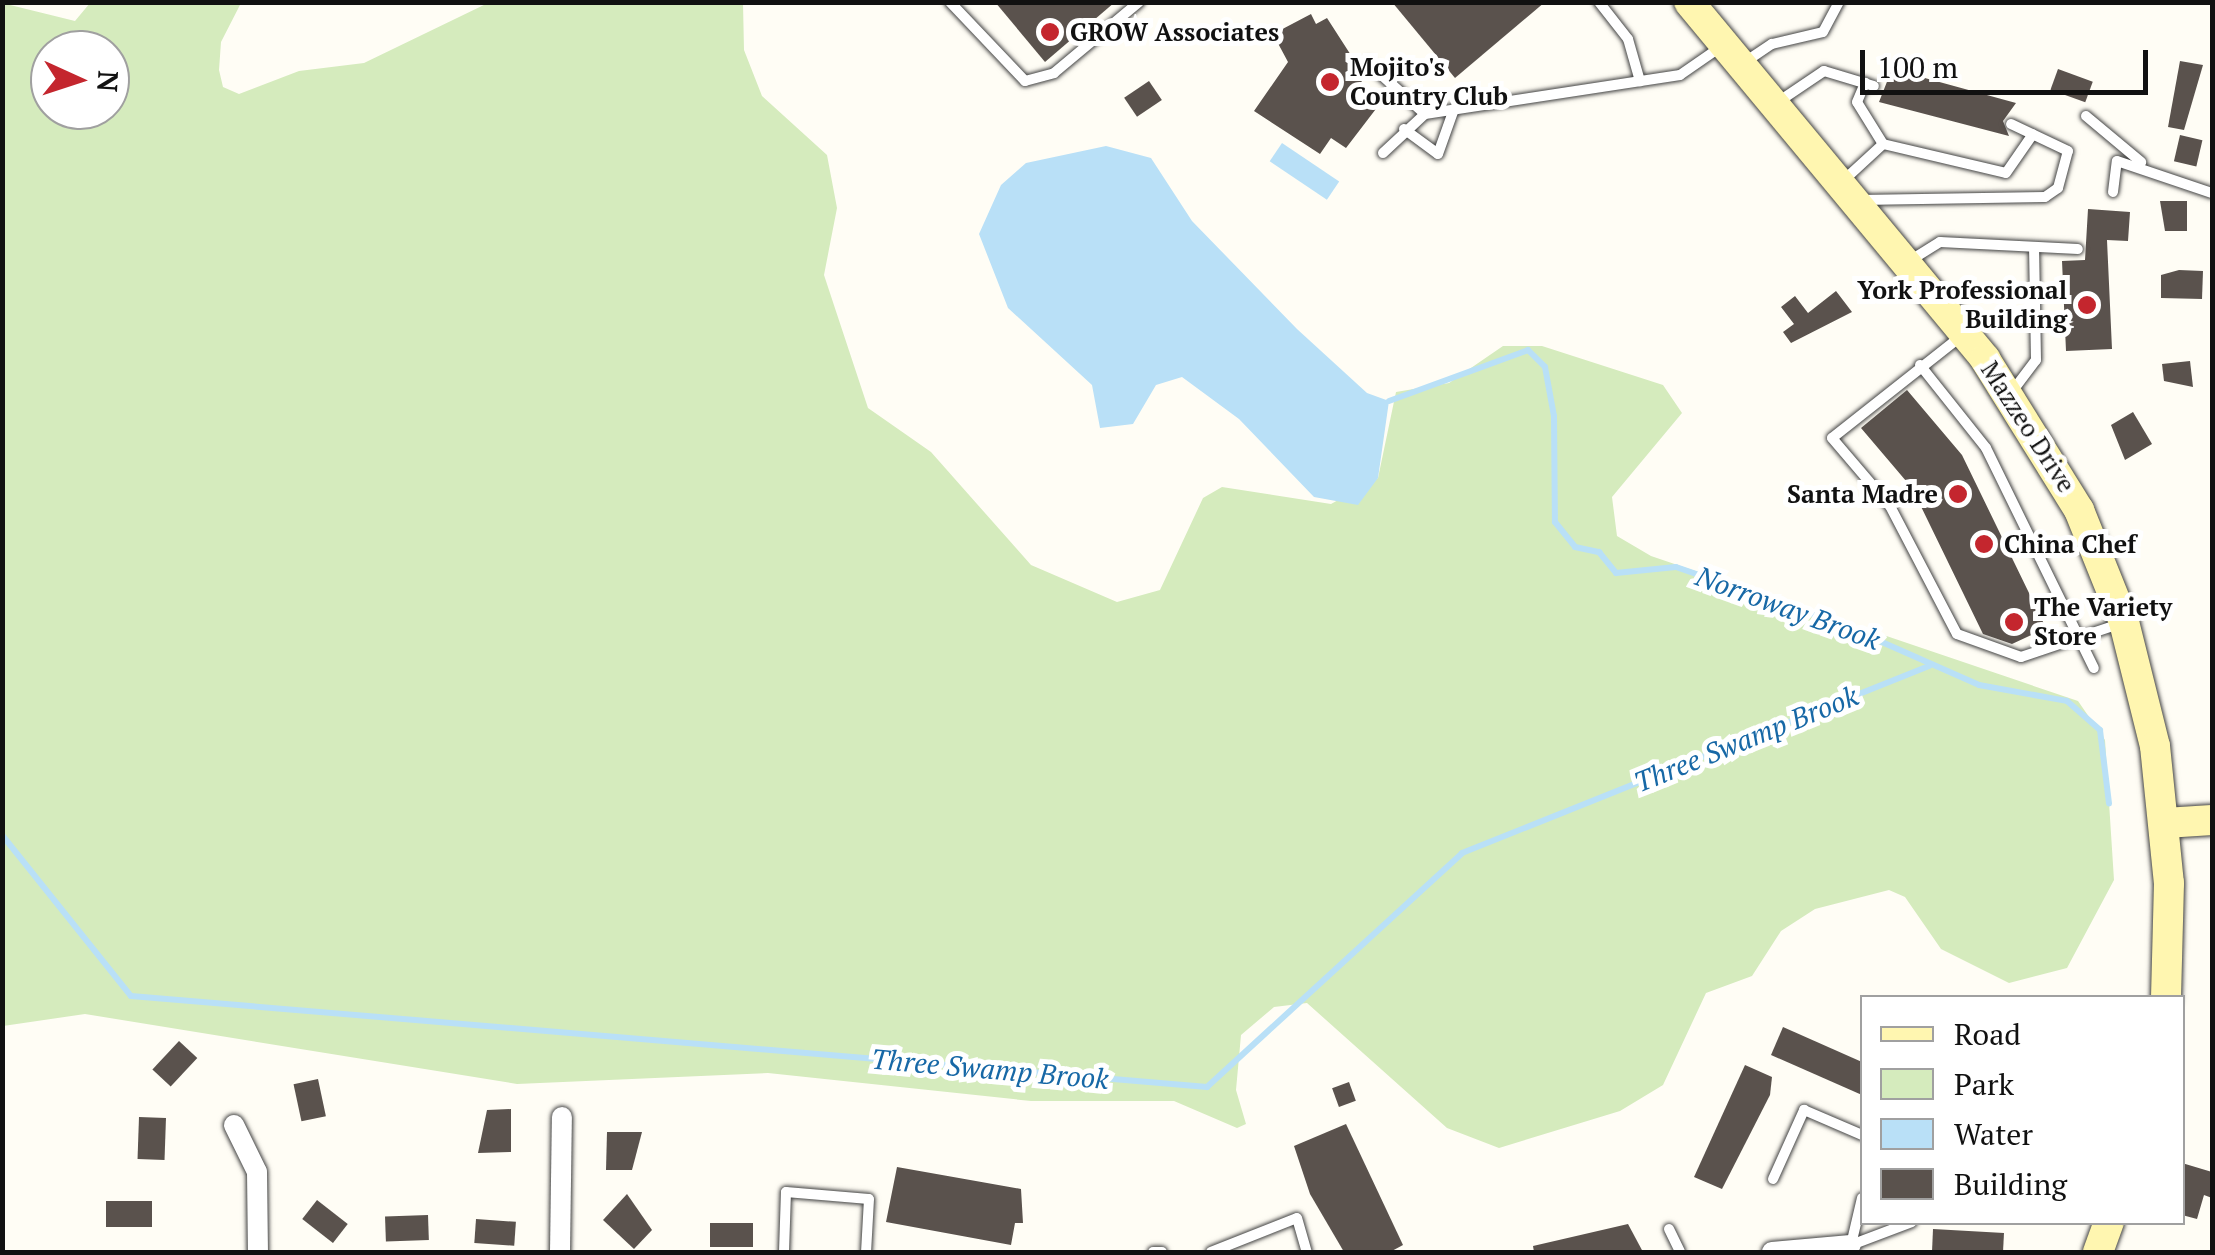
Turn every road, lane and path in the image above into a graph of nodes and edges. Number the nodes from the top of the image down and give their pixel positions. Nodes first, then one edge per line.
1 (950, 2) edge
2 (1139, 2) edge
3 (1599, 2) edge
4 (1689, 2) edge
5 (1839, 2) edge
6 (1733, 54) junction
7 (1368, 63) dead end
8 (1640, 81) junction
9 (1774, 105) junction
10 (1454, 109) junction
11 (1425, 114) junction
12 (2086, 116) dead end
13 (2011, 124) dead end
14 (1404, 129) junction
15 (2033, 134) junction
16 (1883, 144) junction
17 (1384, 154) dead end
18 (2151, 168) junction
19 (1847, 192) junction
20 (2113, 192) dead end
21 (2212, 193) edge
22 (2034, 248) junction
23 (2078, 249) dead end
24 (1907, 264) junction
25 (1965, 334) junction
26 (1920, 365) junction
27 (2010, 393) junction
28 (2124, 622) junction
29 (2079, 638) junction
30 (2094, 668) dead end
31 (2212, 820) edge
32 (2165, 823) junction
33 (2166, 995) edge
34 (562, 1117) dead end
35 (234, 1125) dead end
36 (1860, 1134) edge
37 (1772, 1178) dead end
38 (1860, 1207) edge
39 (1904, 1225) edge
40 (2109, 1225) edge
41 (1669, 1229) dead end
42 (1852, 1245) junction
43 (258, 1252) edge
44 (560, 1252) edge
45 (784, 1252) edge
46 (866, 1252) edge
47 (1152, 1252) edge
48 (1162, 1252) edge
49 (1211, 1252) edge
50 (1307, 1252) edge
51 (1680, 1252) edge
52 (1772, 1252) edge
53 (2098, 1252) edge

1 - 2 lane
3 - 8 lane
4 - 6 main road, Mazzeo Drive
5 - 6 lane
6 - 8 lane
6 - 9 main road, Mazzeo Drive
7 - 11 lane
8 - 10 lane
9 - 16 lane
9 - 19 main road, Mazzeo Drive
10 - 11 lane
10 - 14 lane
11 - 14 lane
12 - 18 lane
13 - 15 lane
14 - 17 lane
15 - 16 lane
15 - 19 lane
16 - 19 lane
18 - 20 lane
18 - 21 lane
19 - 24 main road, Mazzeo Drive
22 - 23 lane
22 - 24 lane
22 - 27 lane
24 - 25 main road, Mazzeo Drive
25 - 26 lane
25 - 27 main road, Mazzeo Drive
26 - 29 lane
26 - 29 lane
27 - 28 main road, Mazzeo Drive
28 - 29 lane
28 - 32 main road, Mazzeo Drive
29 - 30 lane
31 - 32 main road
32 - 33 main road, Mazzeo Drive
34 - 44 street
35 - 43 street
36 - 37 lane
38 - 42 lane
39 - 42 lane
40 - 53 main road
41 - 51 lane
42 - 52 street
45 - 46 lane
47 - 48 lane
49 - 50 lane

